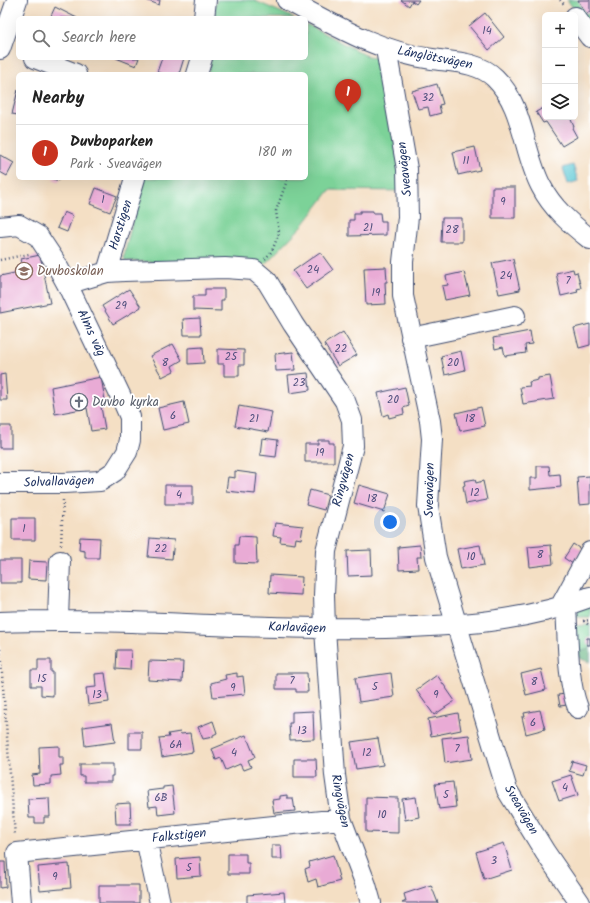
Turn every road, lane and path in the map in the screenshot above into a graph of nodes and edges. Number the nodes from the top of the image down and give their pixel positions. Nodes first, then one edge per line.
1 (206, 0) edge
2 (287, 0) edge
3 (10, 8) edge
4 (569, 9) edge
5 (204, 16) edge
6 (590, 37) edge
7 (6, 48) edge
8 (386, 49) junction
9 (40, 60) edge
10 (201, 60) edge
11 (71, 72) edge
12 (198, 72) edge
13 (135, 180) edge
14 (287, 180) edge
15 (0, 227) edge
16 (590, 240) edge
17 (47, 249) junction
18 (0, 260) edge
19 (254, 270) junction
20 (107, 272) junction
21 (67, 284) junction
22 (515, 316) dead end
23 (411, 338) junction
24 (115, 471) joint
25 (0, 483) edge
26 (64, 483) junction
27 (590, 552) edge
28 (60, 560) joint
29 (590, 597) edge
30 (562, 607) junction
31 (58, 620) junction
32 (583, 621) dead end
33 (0, 622) edge
34 (456, 626) junction
35 (590, 626) edge
36 (325, 629) junction
37 (0, 649) edge
38 (578, 708) dead end
39 (341, 819) junction
40 (146, 839) junction
41 (16, 845) junction
42 (22, 903) edge
43 (160, 903) edge
44 (371, 903) edge
45 (580, 903) edge

1 - 5 street
2 - 8 street, Långlötsvägen
3 - 7 street
4 - 6 street
8 - 16 street, Långlötsvägen
8 - 23 street, Sveavägen
9 - 11 street
10 - 12 street
13 - 20 street, Harstigen
14 - 19 path
15 - 17 street, Alms väg
17 - 18 path
17 - 21 street, Alms väg
19 - 20 street
19 - 36 street, Ringvägen
20 - 21 street
21 - 24 street, Alms väg
22 - 23 street
23 - 34 street, Sveavägen
24 - 26 street, Solvallavägen
25 - 26 street, Solvallavägen
26 - 28 path
27 - 30 street
28 - 31 street
29 - 30 street, Karlavägen
30 - 34 street, Karlavägen
30 - 38 street
31 - 33 street, Karlavägen
31 - 36 street, Karlavägen
32 - 35 path
34 - 36 street, Karlavägen
34 - 45 street, Sveavägen
36 - 39 street, Ringvägen
37 - 41 path
39 - 40 street, Falkstigen
39 - 44 street, Ringvägen
40 - 41 street, Falkstigen
40 - 43 street
41 - 42 street

